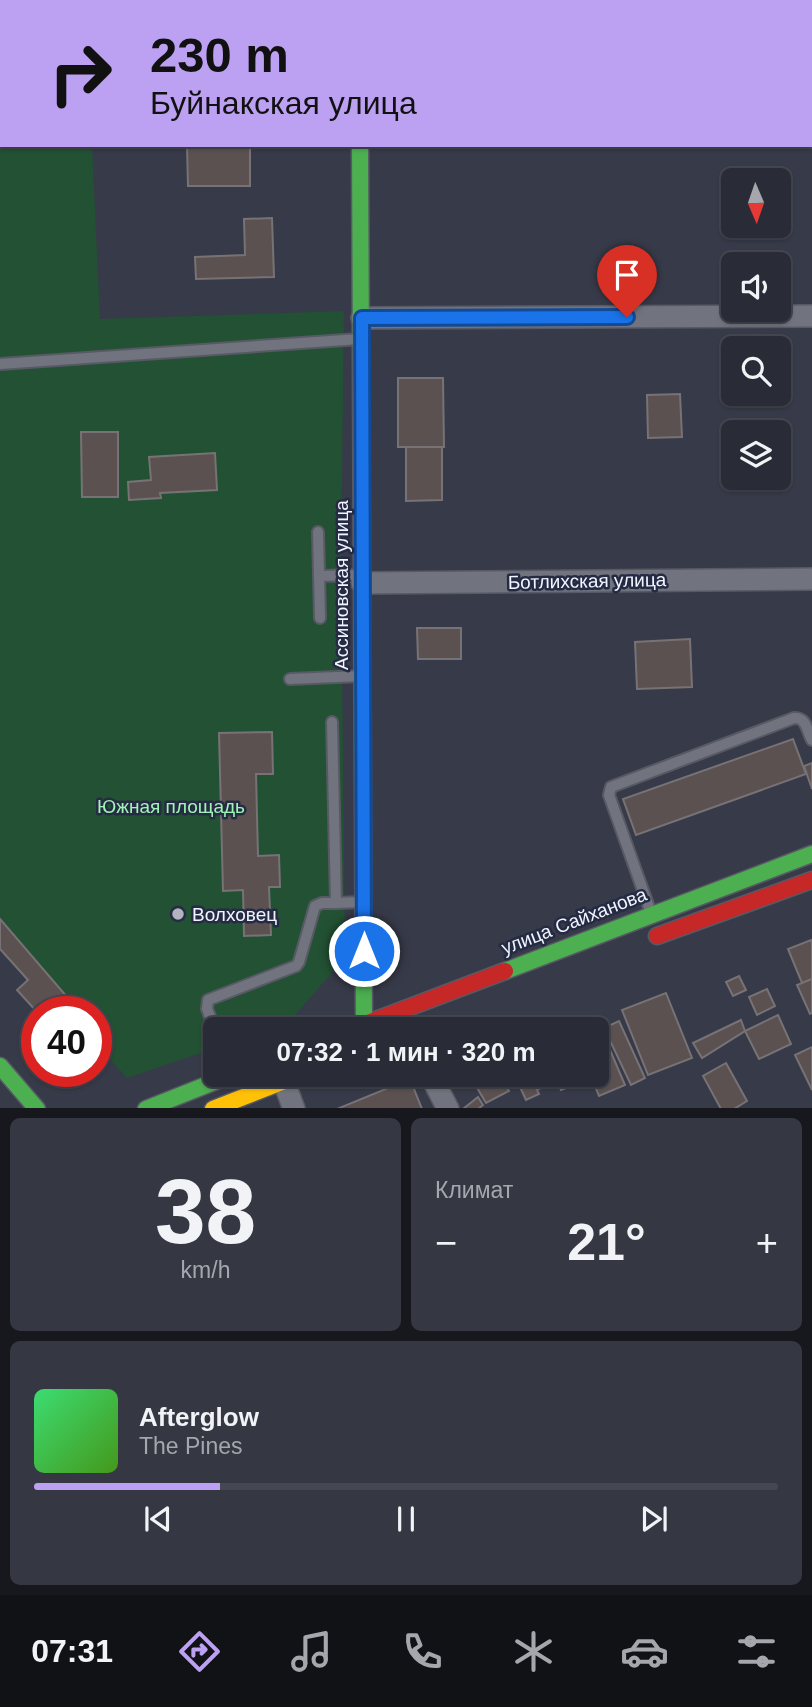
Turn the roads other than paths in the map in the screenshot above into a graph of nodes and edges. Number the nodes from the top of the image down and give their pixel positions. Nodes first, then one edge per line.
1 (360, 147) edge
2 (812, 316) edge
3 (362, 328) junction
4 (0, 364) edge
5 (318, 532) dead end
6 (319, 576) junction
7 (362, 579) junction
8 (812, 579) edge
9 (320, 618) dead end
10 (363, 676) junction
11 (290, 679) dead end
12 (332, 722) dead end
13 (812, 740) edge
14 (348, 743) junction
15 (348, 785) junction
16 (812, 854) edge
17 (812, 880) edge
18 (364, 902) junction
19 (336, 903) junction
20 (651, 914) junction
21 (643, 941) dead end
22 (210, 1017) edge
23 (358, 1017) edge
24 (409, 1017) edge
25 (0, 1066) edge
26 (203, 1086) edge
27 (264, 1087) edge
28 (291, 1087) edge
29 (437, 1087) edge
30 (37, 1108) edge
31 (146, 1108) edge
32 (213, 1108) edge
33 (294, 1108) edge
34 (448, 1108) edge

1 - 3 street, Ассиновская улица
2 - 3 street
3 - 4 lane
3 - 7 street, Ассиновская улица
5 - 6 lane
6 - 7 lane
6 - 9 lane
7 - 8 street, Ботлихская улица
7 - 10 street, Ассиновская улица
10 - 11 lane
10 - 14 street, Ассиновская улица
12 - 14 lane
13 - 20 lane
14 - 15 street, Ассиновская улица
14 - 15 lane
15 - 18 street, Ассиновская улица
15 - 19 lane
16 - 20 street, улица Сайханова
17 - 21 street
18 - 19 lane
18 - 23 street, Ассиновская улица
19 - 22 lane
20 - 24 street, улица Сайханова
25 - 30 street
26 - 31 street
27 - 32 street
28 - 33 street
29 - 34 street

